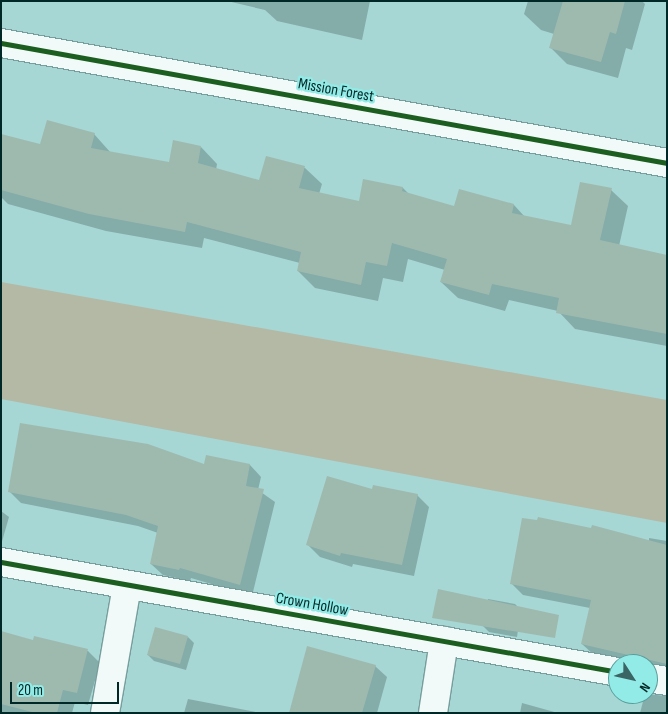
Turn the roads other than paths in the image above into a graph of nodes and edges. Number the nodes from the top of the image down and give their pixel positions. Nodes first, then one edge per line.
1 (1, 43) edge
2 (667, 163) edge
3 (1, 562) edge
4 (127, 586) junction
5 (444, 641) junction
6 (608, 670) edge
7 (105, 713) edge
8 (434, 713) edge

1 - 2 street, Mission Forest
3 - 4 street, Crown Hollow
4 - 5 street, Crown Hollow
4 - 7 street
5 - 6 street, Crown Hollow
5 - 8 street

